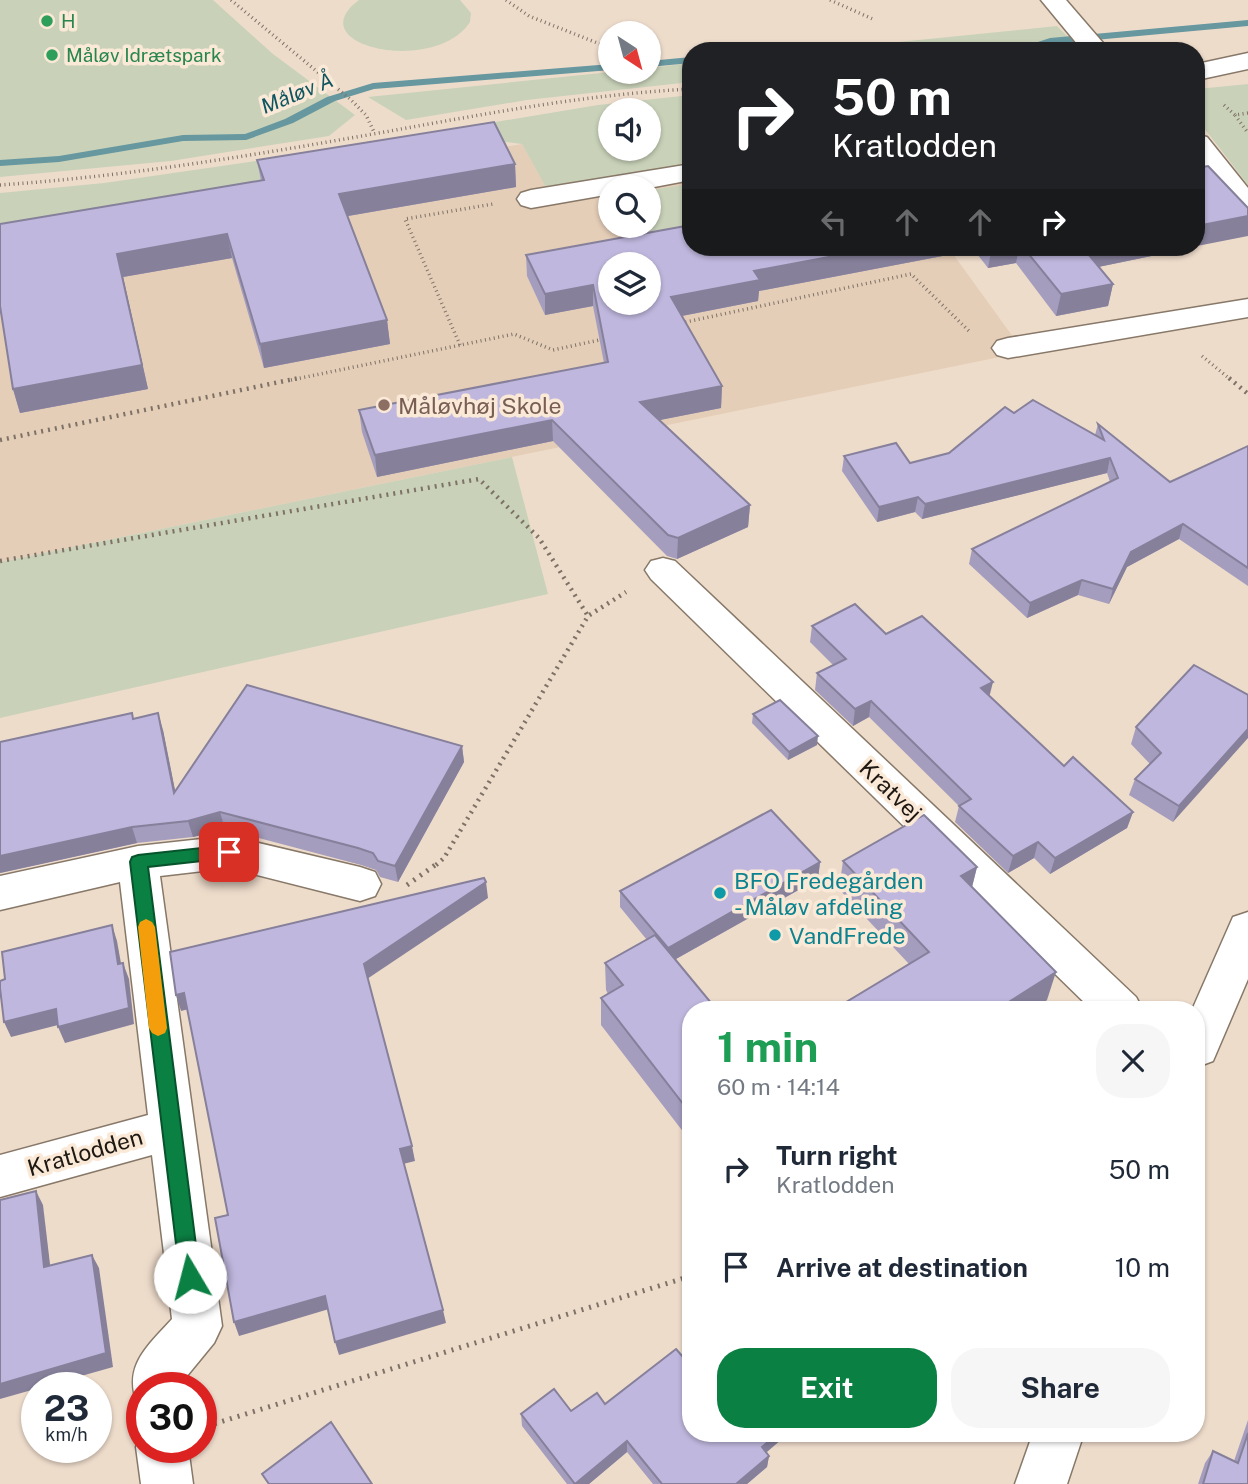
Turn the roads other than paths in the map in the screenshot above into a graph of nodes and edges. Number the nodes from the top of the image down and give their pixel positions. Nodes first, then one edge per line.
1 (1062, 10) edge
2 (1089, 42) edge
3 (1248, 61) edge
4 (1205, 70) edge
5 (1205, 153) edge
6 (682, 174) edge
7 (531, 199) dead end
8 (1248, 206) edge
9 (1248, 308) edge
10 (1008, 348) road end
11 (663, 569) road end
12 (138, 862) junction
13 (360, 884) road end
14 (0, 893) edge
15 (1248, 929) edge
16 (1112, 1001) edge
17 (1205, 1029) edge
18 (171, 1129) junction
19 (0, 1176) edge
20 (158, 1372) edge
21 (1056, 1442) edge
22 (164, 1463) edge
23 (167, 1484) edge
24 (1041, 1484) edge

1 - 2 street
3 - 4 street
5 - 8 street
6 - 7 street
9 - 10 street
11 - 16 street, Kratvej
12 - 13 street
12 - 14 street
12 - 18 street, Kratlodden
15 - 17 street
18 - 19 street, Kratlodden
18 - 20 street, Kratlodden
21 - 24 street
22 - 23 street

